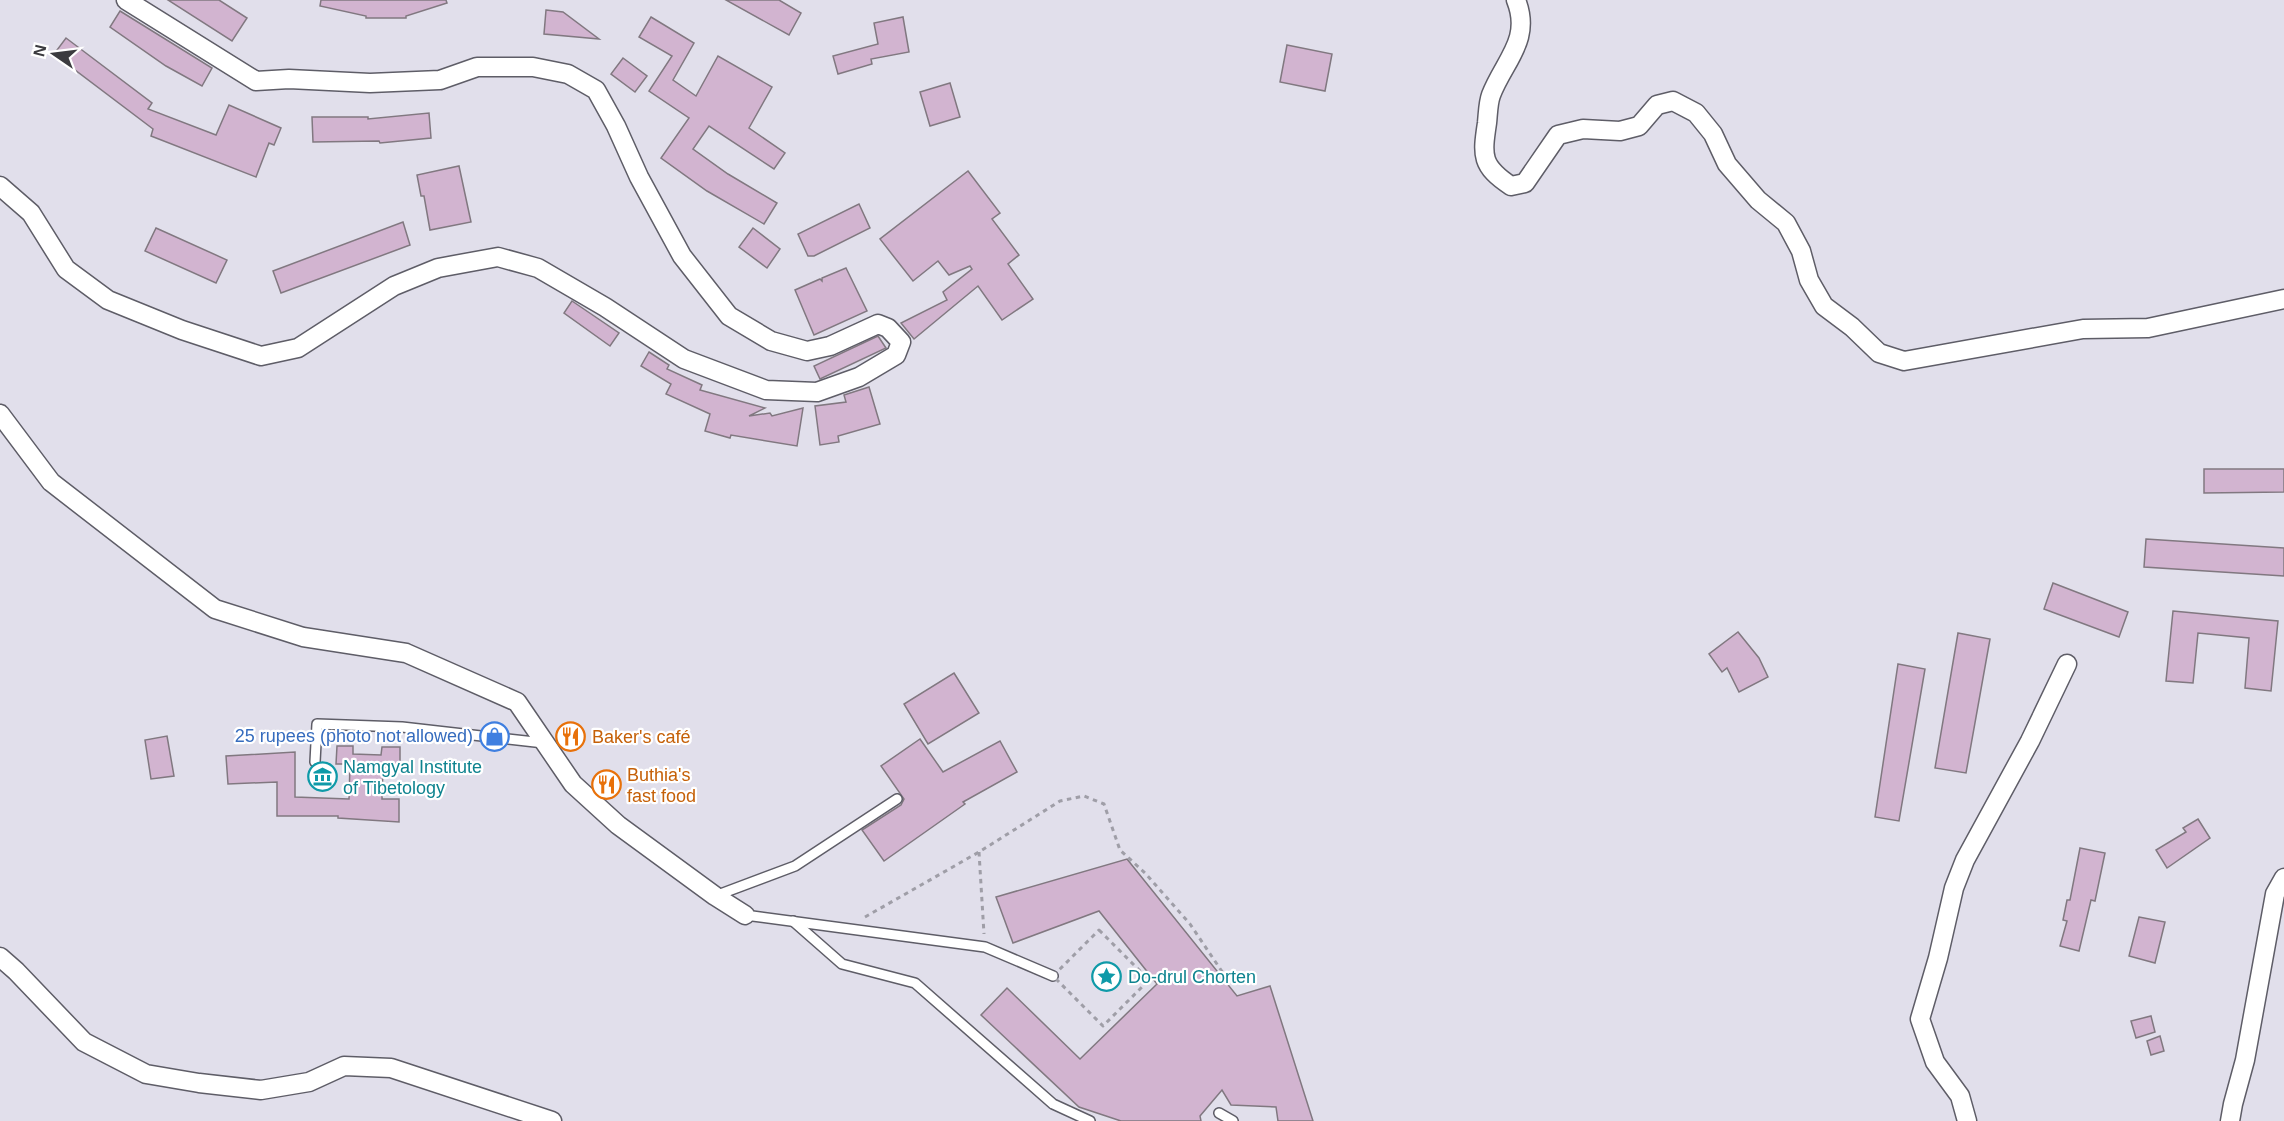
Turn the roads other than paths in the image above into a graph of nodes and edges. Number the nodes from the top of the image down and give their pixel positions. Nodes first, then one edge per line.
1 (126, 0) edge
2 (1516, 0) edge
3 (0, 186) edge
4 (2284, 299) edge
5 (0, 414) edge
6 (2067, 664) dead end
7 (546, 743) junction
8 (315, 762) dead end
9 (897, 798) dead end
10 (2284, 878) edge
11 (715, 896) junction
12 (745, 915) joint
13 (793, 921) junction
14 (0, 957) edge
15 (1053, 976) road end
16 (1219, 1113) dead end
17 (552, 1121) edge
18 (1090, 1121) edge
19 (1233, 1121) edge
20 (1967, 1121) edge
21 (2230, 1121) edge

1 - 3 street
2 - 4 street
5 - 7 street
6 - 20 street
7 - 8 lane
7 - 11 street
9 - 11 lane
10 - 21 street
11 - 12 street
12 - 13 lane
13 - 15 lane
13 - 18 lane
14 - 17 street
16 - 19 lane

